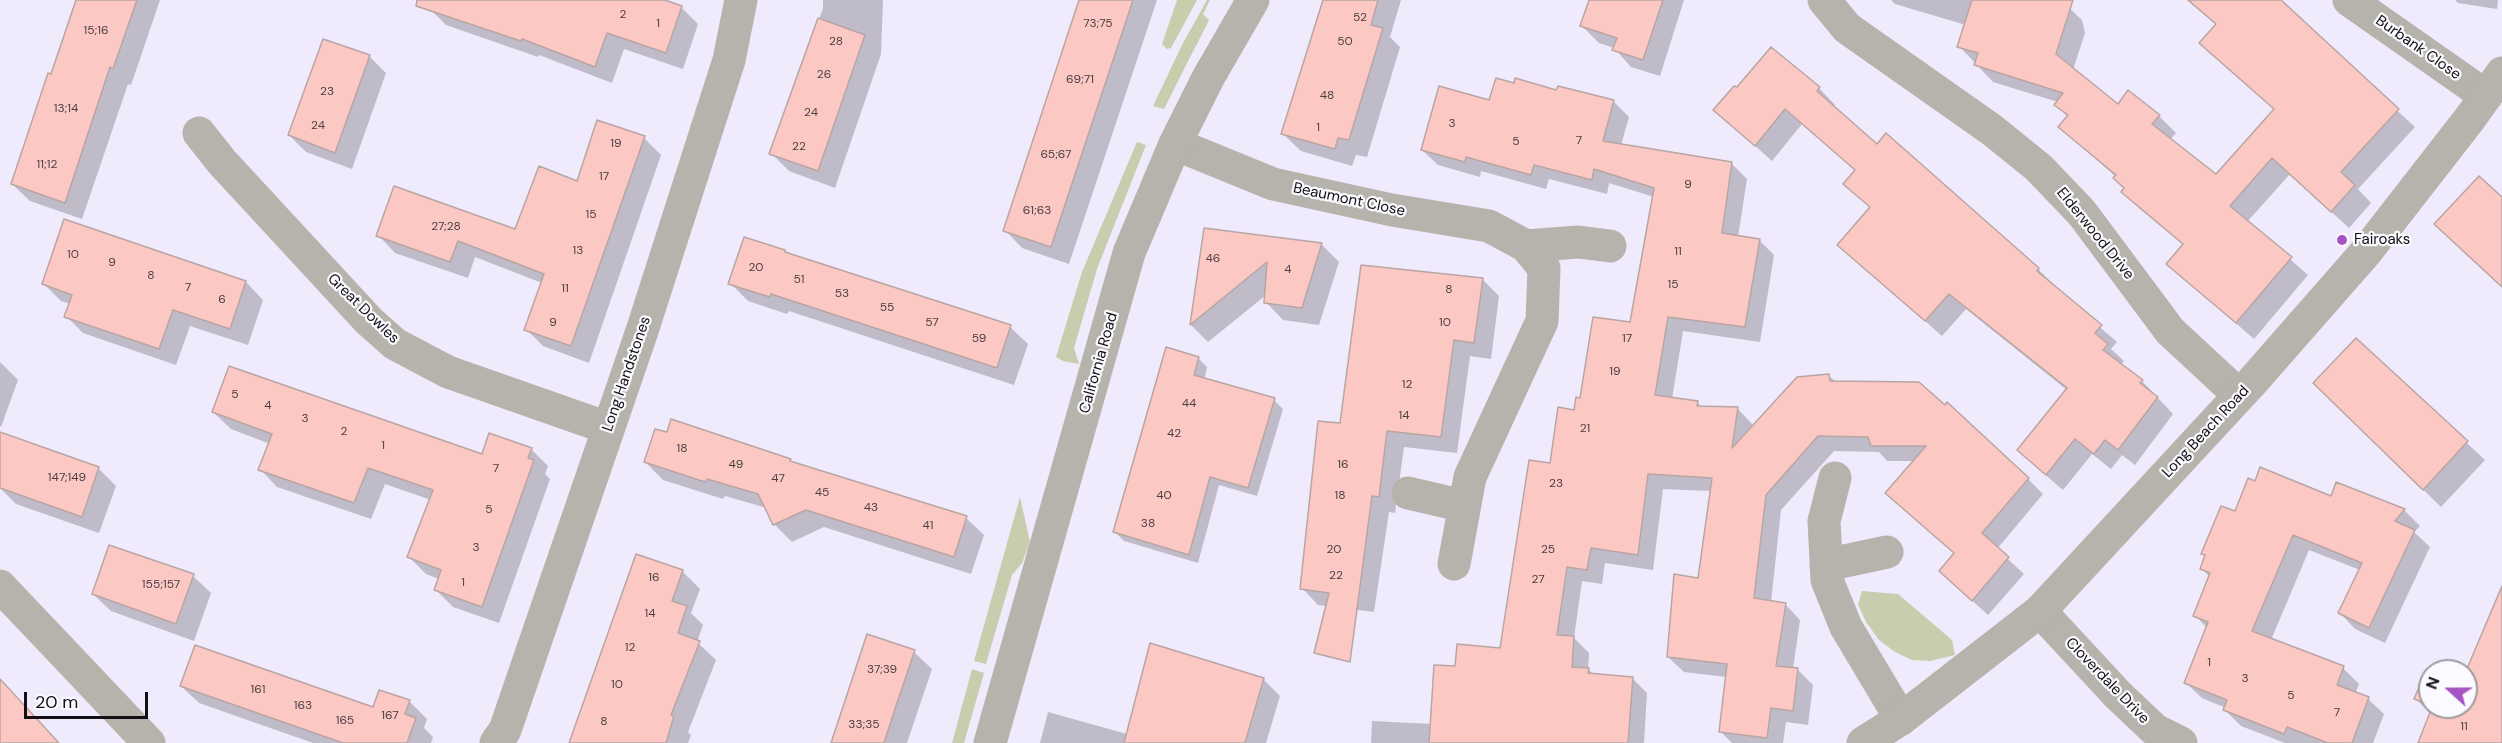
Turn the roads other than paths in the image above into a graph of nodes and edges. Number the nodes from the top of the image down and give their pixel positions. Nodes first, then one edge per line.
1 (741, 0) edge
2 (1252, 0) edge
3 (1824, 0) edge
4 (2349, 0) edge
5 (2494, 84) edge
6 (199, 133) dead end
7 (1175, 144) junction
8 (1526, 246) junction
9 (1610, 246) dead end
10 (2239, 395) junction
11 (608, 428) junction
12 (1835, 478) dead end
13 (1408, 493) dead end
14 (1464, 506) junction
15 (1887, 552) dead end
16 (1454, 564) dead end
17 (1826, 565) junction
18 (0, 586) edge
19 (2040, 611) junction
20 (1901, 719) junction
21 (149, 743) edge
22 (496, 743) edge
23 (990, 743) edge
24 (1863, 743) edge
25 (2181, 743) edge

1 - 11 street, Long Handstones
2 - 7 street, California Road
3 - 10 street, Elderwood Drive
4 - 5 street, Burbank Close
5 - 10 street, Long Beach Road
6 - 11 street, Great Dowles
7 - 8 street, Beaumont Close
7 - 23 street, California Road
8 - 9 street
8 - 14 street, Beaumont Close
10 - 19 street, Long Beach Road
11 - 22 street, Long Handstones
12 - 17 street
13 - 14 street
14 - 16 street, Beaumont Close
15 - 17 street
17 - 20 street
18 - 21 street
19 - 20 street, Long Beach Road
19 - 25 street, Cloverdale Drive
20 - 24 street, Long Beach Road

